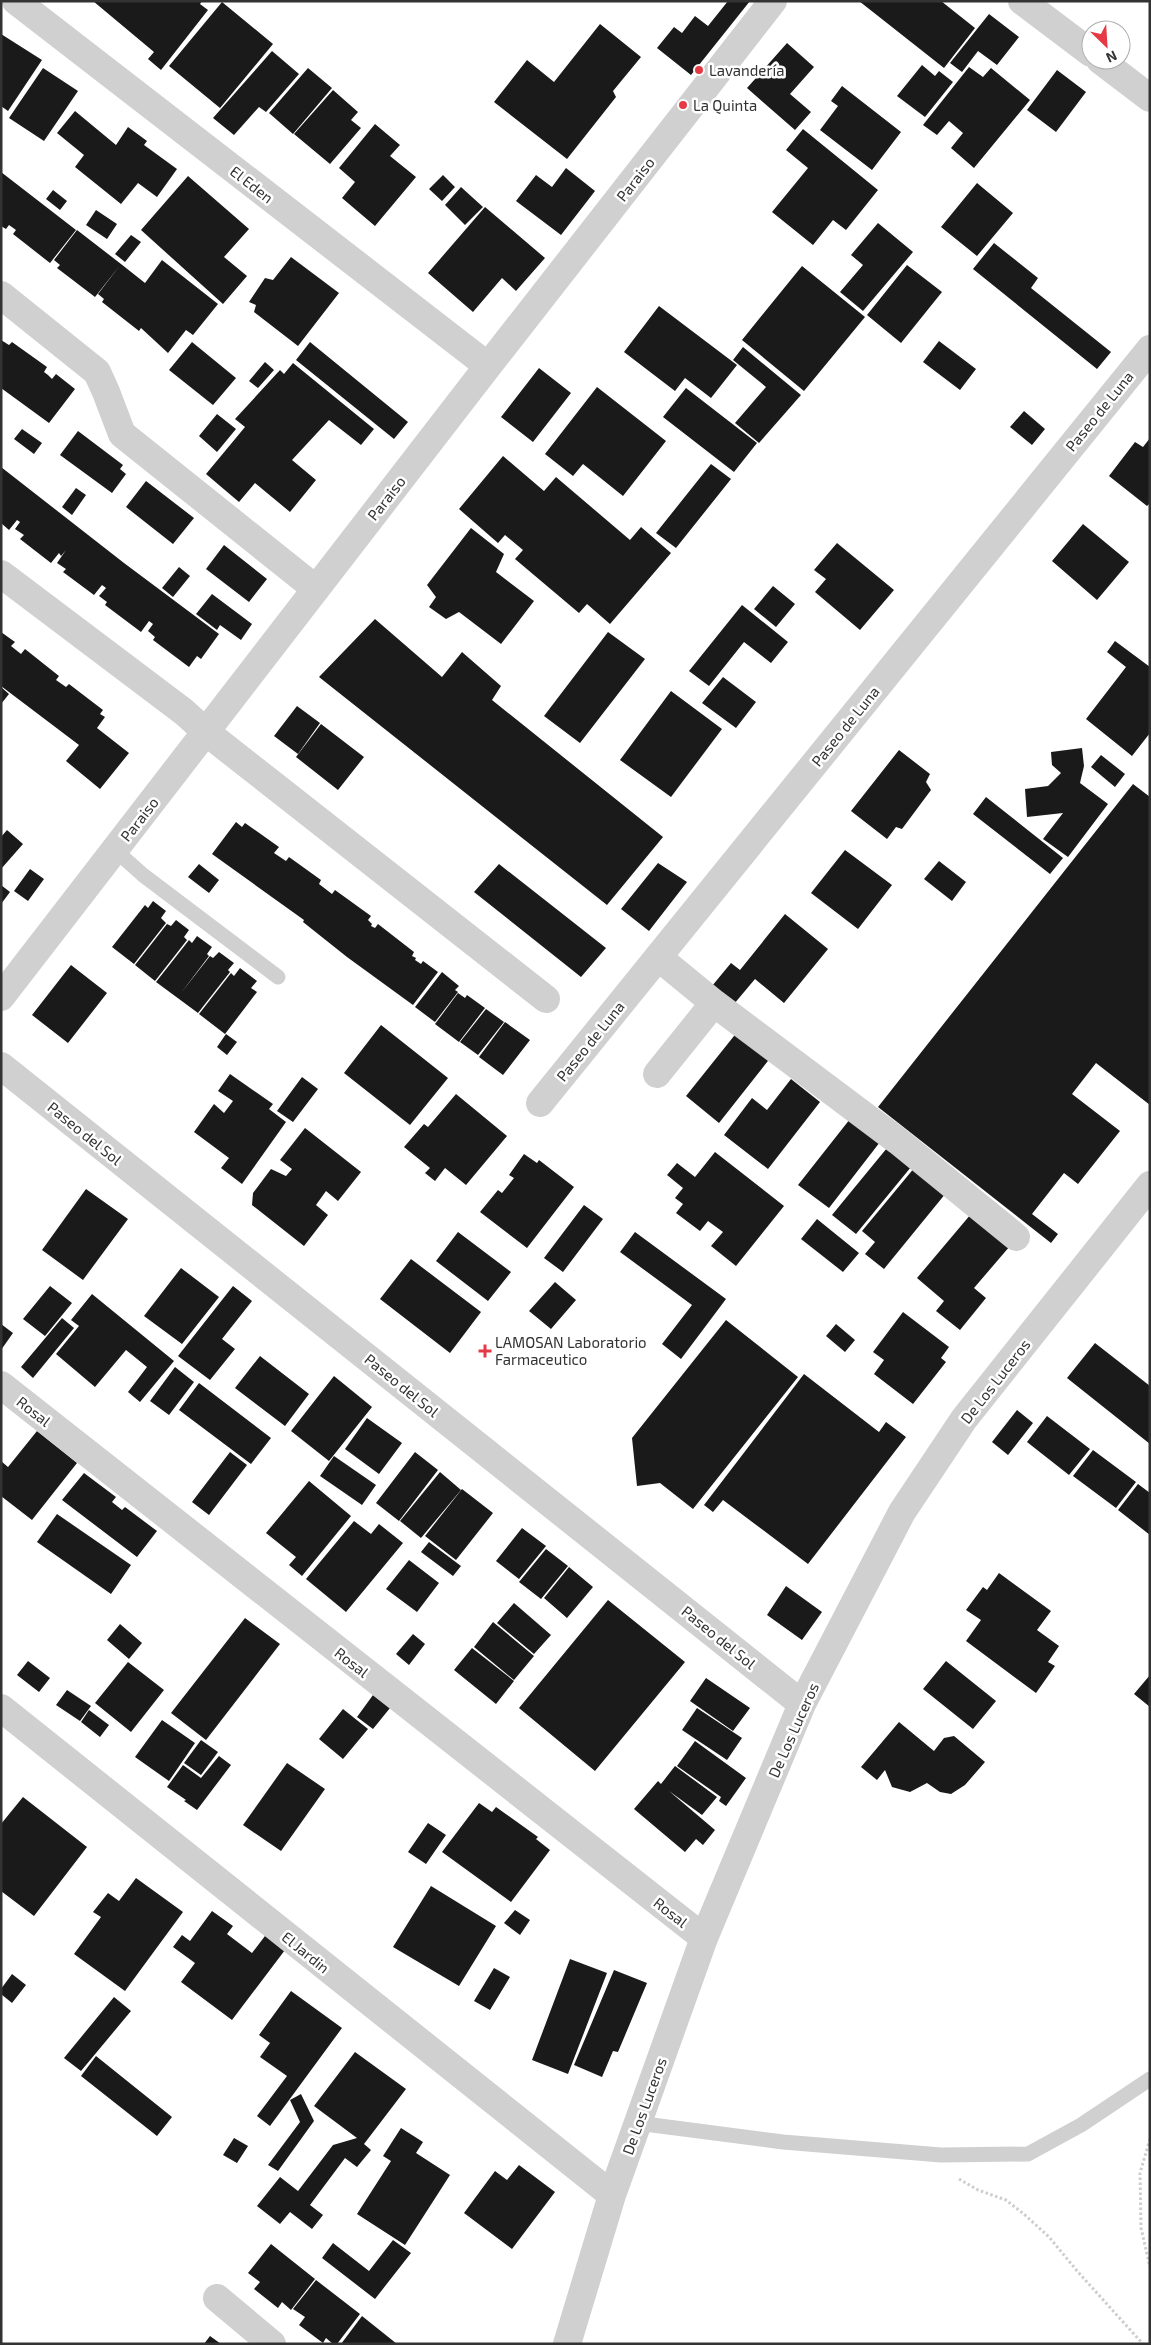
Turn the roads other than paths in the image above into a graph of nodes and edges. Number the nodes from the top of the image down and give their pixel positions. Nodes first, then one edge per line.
1 (16, 1) edge
2 (773, 1) edge
3 (1022, 1) edge
4 (1081, 45) edge
5 (1113, 70) edge
6 (1150, 98) edge
7 (1, 295) edge
8 (1150, 348) edge
9 (488, 366) junction
10 (1, 574) edge
11 (316, 589) junction
12 (206, 732) junction
13 (115, 850) junction
14 (658, 957) junction
15 (278, 977) dead end
16 (1, 997) edge
17 (546, 999) dead end
18 (714, 1003) junction
19 (1, 1066) edge
20 (657, 1074) dead end
21 (540, 1103) dead end
22 (1150, 1185) edge
23 (1016, 1237) dead end
24 (1, 1385) edge
25 (802, 1704) junction
26 (1, 1708) edge
27 (704, 1938) junction
28 (1150, 2079) edge
29 (638, 2123) junction
30 (612, 2195) junction
31 (217, 2298) dead end
32 (272, 2344) edge
33 (567, 2344) edge

1 - 9 street, El Eden
2 - 9 street, Paraiso
3 - 4 street
5 - 6 street
7 - 11 street
8 - 14 street, Paseo de Luna
9 - 11 street, Paraiso
10 - 12 street
11 - 12 street, Paraiso
12 - 13 street, Paraiso
12 - 17 street
13 - 15 lane
13 - 16 street, Paraiso
14 - 18 street
14 - 21 street, Paseo de Luna
18 - 20 street
18 - 23 street
19 - 25 street, Paseo del Sol
22 - 25 street, De Los Luceros
24 - 27 street, Rosal
25 - 27 street, De Los Luceros
26 - 30 street, El Jardin
27 - 29 street, De Los Luceros
28 - 29 lane
29 - 30 street, De Los Luceros
30 - 33 street, De Los Luceros
31 - 32 street

